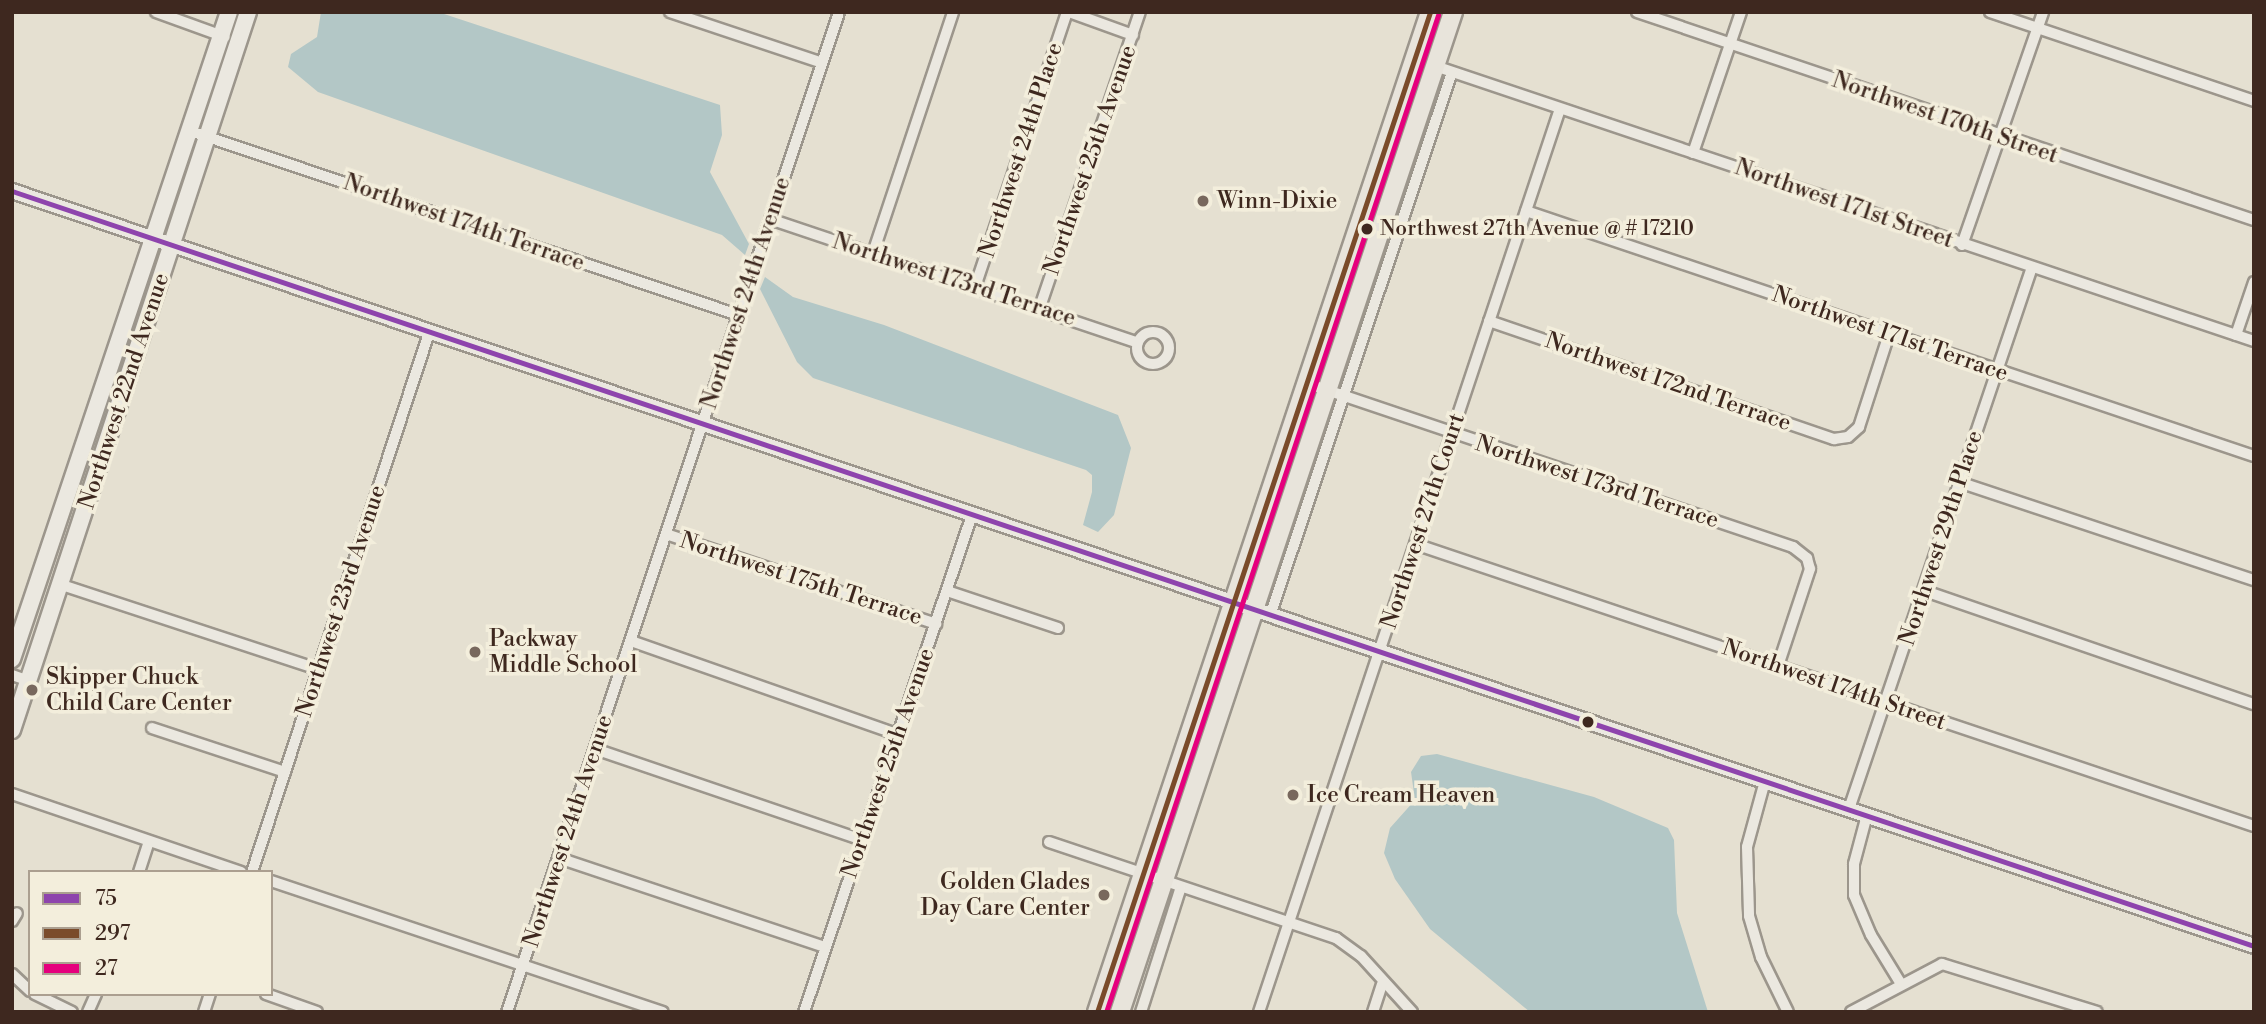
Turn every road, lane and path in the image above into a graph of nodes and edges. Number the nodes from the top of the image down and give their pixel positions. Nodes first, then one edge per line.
1 (156, 12) edge
2 (229, 12) edge
3 (248, 12) edge
4 (670, 12) edge
5 (839, 12) edge
6 (953, 12) edge
7 (1068, 12) edge
8 (1140, 12) edge
9 (1431, 12) edge
10 (1453, 12) edge
11 (1637, 12) edge
12 (1741, 12) edge
13 (1990, 12) edge
14 (2043, 12) edge
15 (2038, 28) junction
16 (1133, 35) junction
17 (221, 36) junction
18 (238, 42) junction
19 (1731, 44) junction
20 (822, 63) junction
21 (1442, 64) junction
22 (2254, 101) edge
23 (1560, 109) junction
24 (190, 131) junction
25 (207, 136) junction
26 (2003, 138) junction
27 (1693, 153) junction
28 (12, 191) edge
29 (1368, 197) junction
30 (1389, 204) junction
31 (1526, 211) junction
32 (771, 219) junction
33 (2254, 220) edge
34 (152, 239) junction
35 (1962, 244) junction
36 (170, 245) junction
37 (873, 253) junction
38 (2032, 267) junction
39 (2254, 282) edge
40 (975, 287) junction
41 (1040, 307) junction
42 (738, 315) junction
43 (1489, 321) junction
44 (430, 330) junction
45 (1889, 334) junction
46 (2236, 335) junction
47 (2254, 341) edge
48 (1138, 343) dead end
49 (1996, 370) junction
50 (1306, 383) junction
51 (1335, 393) junction
52 (703, 423) junction
53 (1452, 434) junction
54 (2254, 456) edge
55 (1959, 482) junction
56 (972, 515) junction
57 (666, 534) junction
58 (1415, 544) junction
59 (2254, 580) edge
60 (62, 584) junction
61 (947, 591) junction
62 (1925, 591) junction
63 (1234, 600) junction
64 (1263, 611) junction
65 (936, 624) junction
66 (1058, 628) dead end
67 (631, 640) junction
68 (1380, 652) junction
69 (12, 659) edge
70 (1777, 666) junction
71 (317, 669) junction
72 (12, 675) edge
73 (29, 681) junction
74 (1886, 703) junction
75 (2254, 704) edge
76 (152, 728) dead end
77 (12, 730) edge
78 (897, 734) junction
79 (595, 749) junction
80 (285, 772) junction
81 (1765, 781) junction
82 (12, 794) edge
83 (1849, 809) junction
84 (1867, 815) junction
85 (2253, 822) edge
86 (862, 840) junction
87 (149, 842) junction
88 (1049, 842) dead end
89 (559, 858) junction
90 (140, 870) edge
91 (235, 870) edge
92 (253, 870) edge
93 (1143, 873) junction
94 (1163, 880) junction
95 (273, 882) edge
96 (1181, 887) junction
97 (1289, 922) junction
98 (2254, 946) edge
99 (825, 947) junction
100 (524, 963) junction
101 (12, 974) edge
102 (1382, 984) junction
103 (1900, 984) junction
104 (28, 989) edge
105 (39, 996) edge
106 (95, 996) edge
107 (272, 996) edge
108 (72, 1012) edge
109 (88, 1012) edge
110 (317, 1012) edge
111 (507, 1012) edge
112 (663, 1012) edge
113 (804, 1012) edge
114 (1097, 1012) edge
115 (1120, 1012) edge
116 (1141, 1012) edge
117 (1259, 1012) edge
118 (1373, 1012) edge
119 (1412, 1012) edge
120 (1788, 1012) edge
121 (1851, 1012) edge
122 (2097, 1012) edge

1 - 17 street
2 - 17 main road, Northwest 22nd Avenue
3 - 18 main road, Northwest 22nd Avenue
4 - 20 street
5 - 20 street, Northwest 24th Avenue
6 - 37 street
7 - 16 street
7 - 40 street, Northwest 24th Place
8 - 16 street, Northwest 25th Avenue
9 - 21 main road
9 - 29 main road
10 - 21 main road
11 - 19 street, Northwest 170th Street
12 - 19 street
13 - 15 street
14 - 15 street
15 - 22 street
15 - 26 street
16 - 41 street, Northwest 25th Avenue
17 - 18 street
17 - 24 main road, Northwest 22nd Avenue
18 - 25 main road, Northwest 22nd Avenue
19 - 26 street, Northwest 170th Street
19 - 27 street
20 - 32 street, Northwest 24th Avenue
21 - 23 street, Northwest 171st Street
21 - 30 main road
21 - 51 street
23 - 27 street, Northwest 171st Street
23 - 31 street, Northwest 27th Court
24 - 25 street, Northwest 174th Terrace
24 - 34 main road, Northwest 22nd Avenue
25 - 36 main road, Northwest 22nd Avenue
25 - 42 street, Northwest 174th Terrace
26 - 33 street, Northwest 170th Street
26 - 35 street
27 - 35 street, Northwest 171st Street
28 - 34 street
29 - 30 main road
29 - 50 main road
30 - 51 main road
31 - 43 street, Northwest 27th Court
31 - 45 street, Northwest 171st Terrace
32 - 37 street, Northwest 173rd Terrace
32 - 42 street, Northwest 24th Avenue
34 - 36 street
34 - 69 main road, Northwest 22nd Avenue
35 - 38 street, Northwest 171st Street
36 - 44 street
36 - 60 main road, Northwest 22nd Avenue
37 - 40 street, Northwest 173rd Terrace
38 - 46 street, Northwest 171st Street
38 - 49 street, Northwest 29th Place
39 - 46 street
40 - 41 street, Northwest 173rd Terrace
41 - 48 street, Northwest 173rd Terrace
42 - 52 street, Northwest 24th Avenue
43 - 45 street, Northwest 172nd Terrace
43 - 53 street, Northwest 27th Court
44 - 52 street
44 - 71 street, Northwest 23rd Avenue
45 - 49 street, Northwest 171st Terrace
46 - 47 street, Northwest 171st Street
49 - 54 street, Northwest 171st Terrace
49 - 55 street, Northwest 29th Place
50 - 51 street, Northwest 173rd Terrace
50 - 63 main road
51 - 53 street, Northwest 173rd Terrace
51 - 64 main road
52 - 56 street
52 - 57 street, Northwest 24th Avenue
53 - 58 street, Northwest 27th Court
53 - 70 street, Northwest 173rd Terrace
55 - 59 street
55 - 62 street, Northwest 29th Place
56 - 61 street, Northwest 25th Avenue
56 - 63 street
57 - 65 street, Northwest 175th Terrace
57 - 67 street, Northwest 24th Avenue
58 - 68 street, Northwest 27th Court
58 - 70 street, Northwest 174th Street
60 - 71 street
60 - 73 main road, Northwest 22nd Avenue
61 - 65 street, Northwest 25th Avenue
61 - 66 street, Northwest 175th Terrace
62 - 74 street, Northwest 29th Place
62 - 75 street
63 - 64 street
63 - 93 main road
64 - 68 street
64 - 94 main road
65 - 78 street, Northwest 25th Avenue
67 - 78 street
67 - 79 street, Northwest 24th Avenue
68 - 81 street
68 - 97 street, Northwest 27th Court
70 - 74 street, Northwest 174th Street
71 - 80 street, Northwest 23rd Avenue
72 - 73 street
73 - 77 main road, Northwest 22nd Avenue
74 - 83 street, Northwest 29th Place
74 - 85 street, Northwest 174th Street
76 - 80 street
78 - 86 street, Northwest 25th Avenue
79 - 86 street
79 - 89 street, Northwest 24th Avenue
80 - 92 street, Northwest 23rd Avenue
81 - 83 street
81 - 120 street
82 - 87 street
83 - 84 street
84 - 98 street
84 - 103 street
86 - 99 street, Northwest 25th Avenue
87 - 90 street
87 - 91 street
88 - 93 street
89 - 99 street
89 - 100 street, Northwest 24th Avenue
93 - 94 street
93 - 114 main road
94 - 96 street
94 - 115 main road
95 - 100 street
96 - 97 street
96 - 116 street
97 - 102 street
97 - 117 street, Northwest 27th Court
99 - 113 street, Northwest 25th Avenue
100 - 111 street, Northwest 24th Avenue
100 - 112 street
101 - 104 street
102 - 118 street
102 - 119 street
103 - 121 street
103 - 122 street
105 - 108 street
106 - 109 street
107 - 110 street

